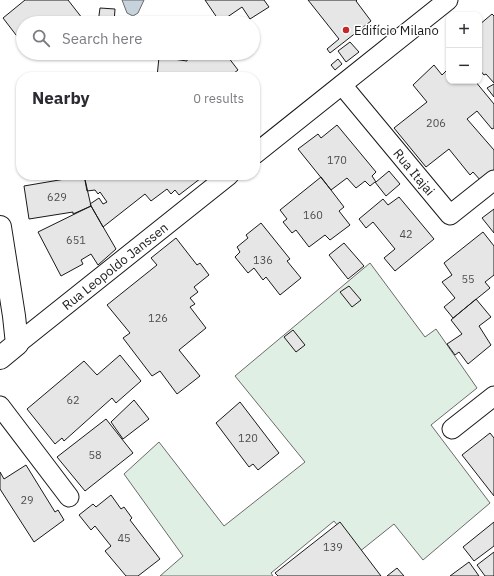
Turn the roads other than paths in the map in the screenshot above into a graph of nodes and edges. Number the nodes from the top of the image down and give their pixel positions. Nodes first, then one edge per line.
1 (448, 0) edge
2 (342, 85) junction
3 (260, 150) edge
4 (223, 180) edge
5 (494, 180) edge
6 (0, 227) edge
7 (17, 344) junction
8 (0, 358) edge
9 (494, 396) edge
10 (0, 406) edge
11 (452, 429) dead end
12 (68, 497) dead end

1 - 2 street
2 - 3 street
2 - 5 street, Rua Itajai
4 - 7 street, Rua Leopoldo Janssen
6 - 7 street
7 - 8 street, Rua Leopoldo Janssen
9 - 11 street
10 - 12 street

